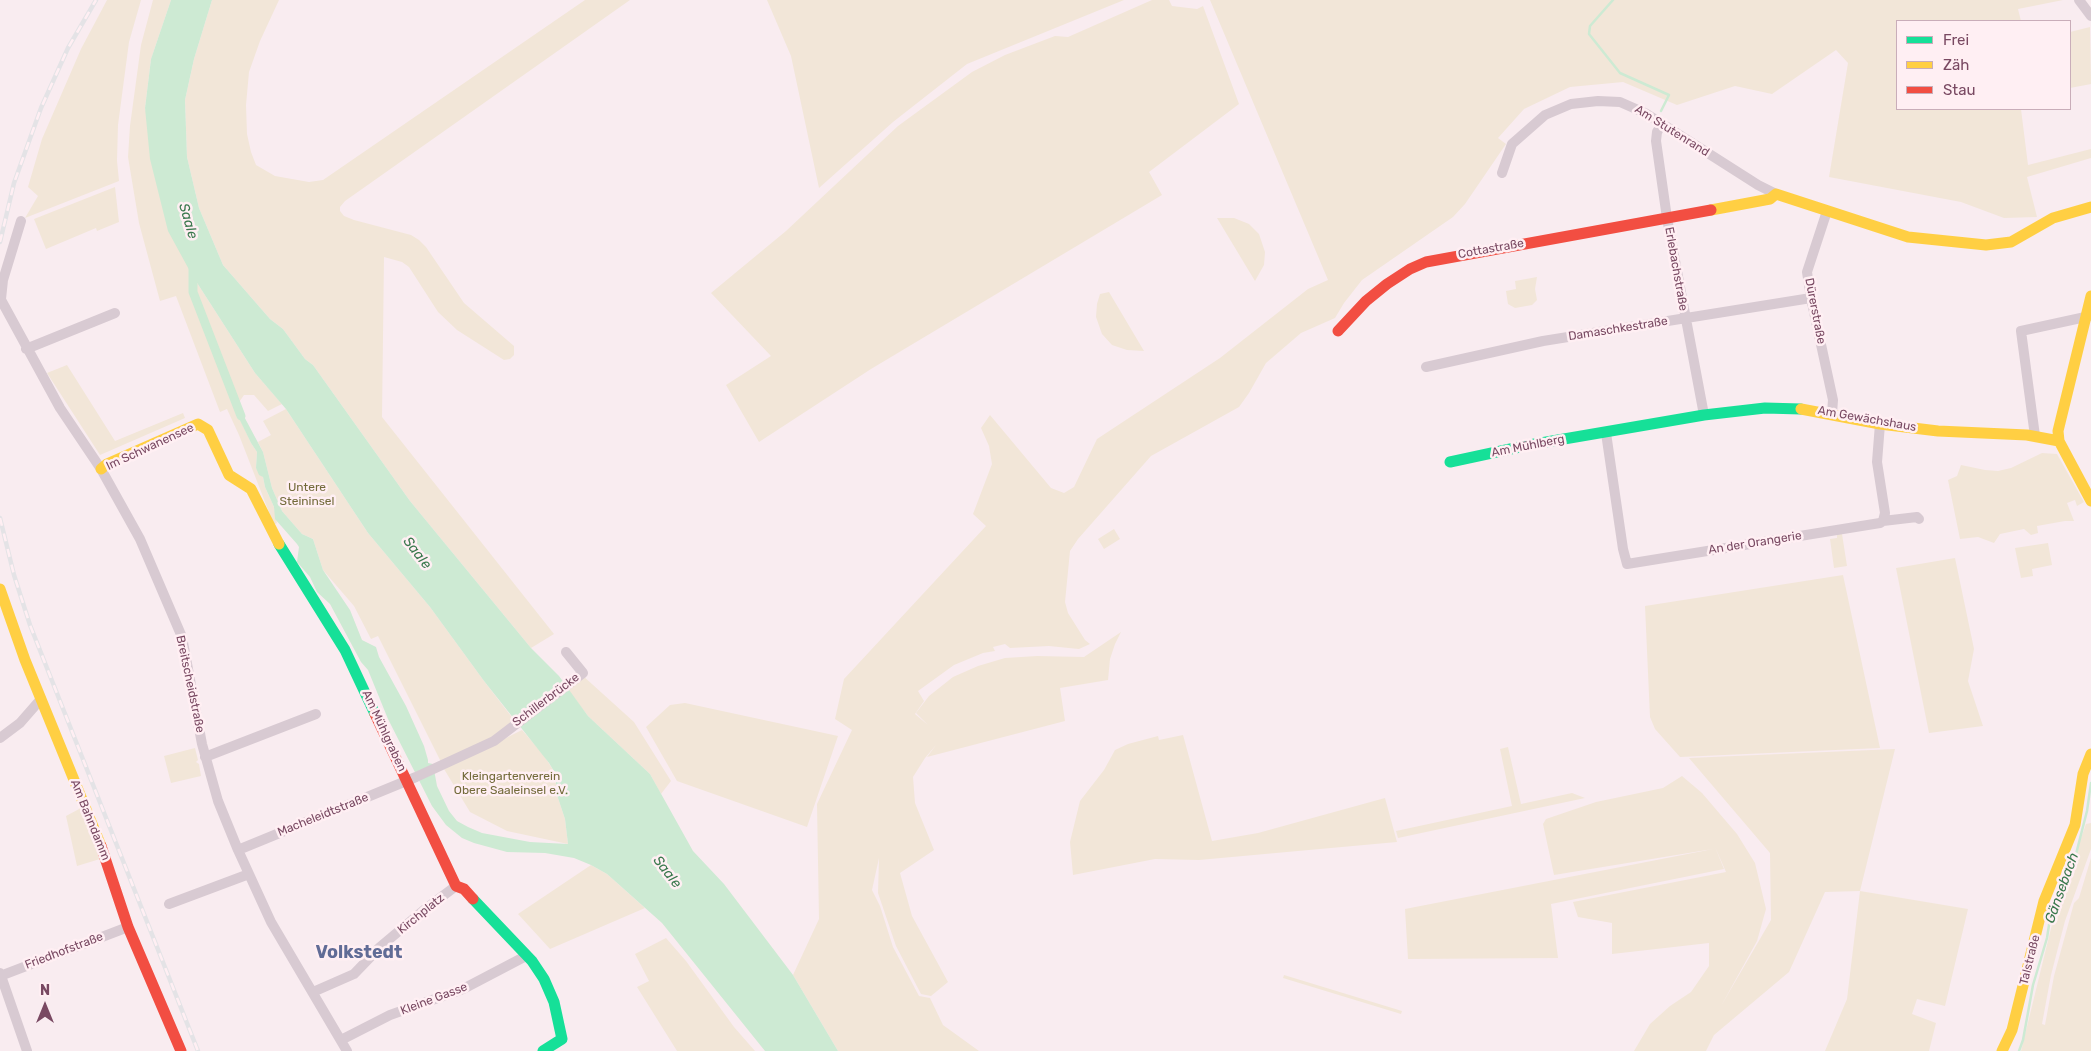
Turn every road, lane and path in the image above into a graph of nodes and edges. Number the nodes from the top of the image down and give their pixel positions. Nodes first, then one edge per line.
1 (2079, 0) edge
2 (2091, 16) edge
3 (1662, 124) junction
4 (1502, 173) dead end
5 (1776, 194) junction
6 (2091, 207) edge
7 (1827, 211) junction
8 (1667, 218) junction
9 (20, 221) dead end
10 (2091, 296) edge
11 (1811, 298) junction
12 (0, 299) edge
13 (115, 313) dead end
14 (2088, 317) edge
15 (1685, 319) junction
16 (1338, 331) dead end
17 (26, 349) junction
18 (1426, 367) dead end
19 (1832, 413) junction
20 (1704, 415) junction
21 (198, 424) joint
22 (1880, 424) junction
23 (1606, 433) junction
24 (2035, 436) junction
25 (2059, 441) junction
26 (1450, 462) dead end
27 (101, 469) junction
28 (2091, 501) edge
29 (1919, 519) dead end
30 (1883, 521) junction
31 (0, 588) edge
32 (566, 652) dead end
33 (40, 699) junction
34 (316, 714) dead end
35 (0, 738) edge
36 (2091, 754) edge
37 (205, 757) junction
38 (439, 766) joint
39 (412, 779) junction
40 (238, 850) junction
41 (249, 874) junction
42 (456, 886) junction
43 (169, 904) dead end
44 (128, 927) junction
45 (526, 956) junction
46 (0, 975) edge
47 (312, 992) junction
48 (341, 1040) junction
49 (27, 1051) edge
50 (181, 1051) edge
51 (347, 1051) edge
52 (543, 1051) edge
53 (2002, 1051) edge

1 - 2 street
3 - 4 street, Am Stutenrand
3 - 5 street, Am Stutenrand
3 - 8 street, Erlebachstraße
5 - 7 street, Am Stutenrand
5 - 8 street
6 - 7 street, Am Stutenrand
7 - 11 street, Dürerstraße
8 - 15 street, Erlebachstraße
8 - 16 street, Cottastraße
9 - 12 street
10 - 14 street
11 - 15 street, Damaschkestraße
11 - 19 street, Dürerstraße
12 - 17 street, Breitscheidstraße
13 - 17 street
14 - 24 street
14 - 25 street
15 - 18 street, Damaschkestraße
15 - 20 street, Erlebachstraße
17 - 27 street, Breitscheidstraße
19 - 20 street, Am Gewächshaus
19 - 22 street, Am Gewächshaus
20 - 23 street, Am Mühlberg
21 - 27 street, Im Schwanensee
21 - 39 street, Am Mühlgraben
22 - 24 street, Am Gewächshaus
22 - 30 street
23 - 26 street, Am Mühlberg
23 - 30 street, An der Orangerie
24 - 25 street, Am Gewächshaus
25 - 28 street
27 - 37 street, Breitscheidstraße
29 - 30 street, An der Orangerie
31 - 33 street, Am Bahndamm
32 - 38 street, Schillerbrücke
33 - 35 street
33 - 44 street, Am Bahndamm
34 - 37 street
36 - 53 street, Talstraße
37 - 40 street, Breitscheidstraße
38 - 39 street, Macheleidtstraße
39 - 40 street, Macheleidtstraße
39 - 42 street, Am Mühlgraben
40 - 41 street, Breitscheidstraße
41 - 43 street
41 - 47 street, Breitscheidstraße
42 - 45 street, Am Mühlgraben
42 - 47 street, Kirchplatz
44 - 46 street, Friedhofstraße
44 - 50 street, Am Bahndamm
45 - 48 street, Kleine Gasse
45 - 52 street, Am Mühlgraben
46 - 49 street
47 - 48 street, Breitscheidstraße
48 - 51 street, Breitscheidstraße

